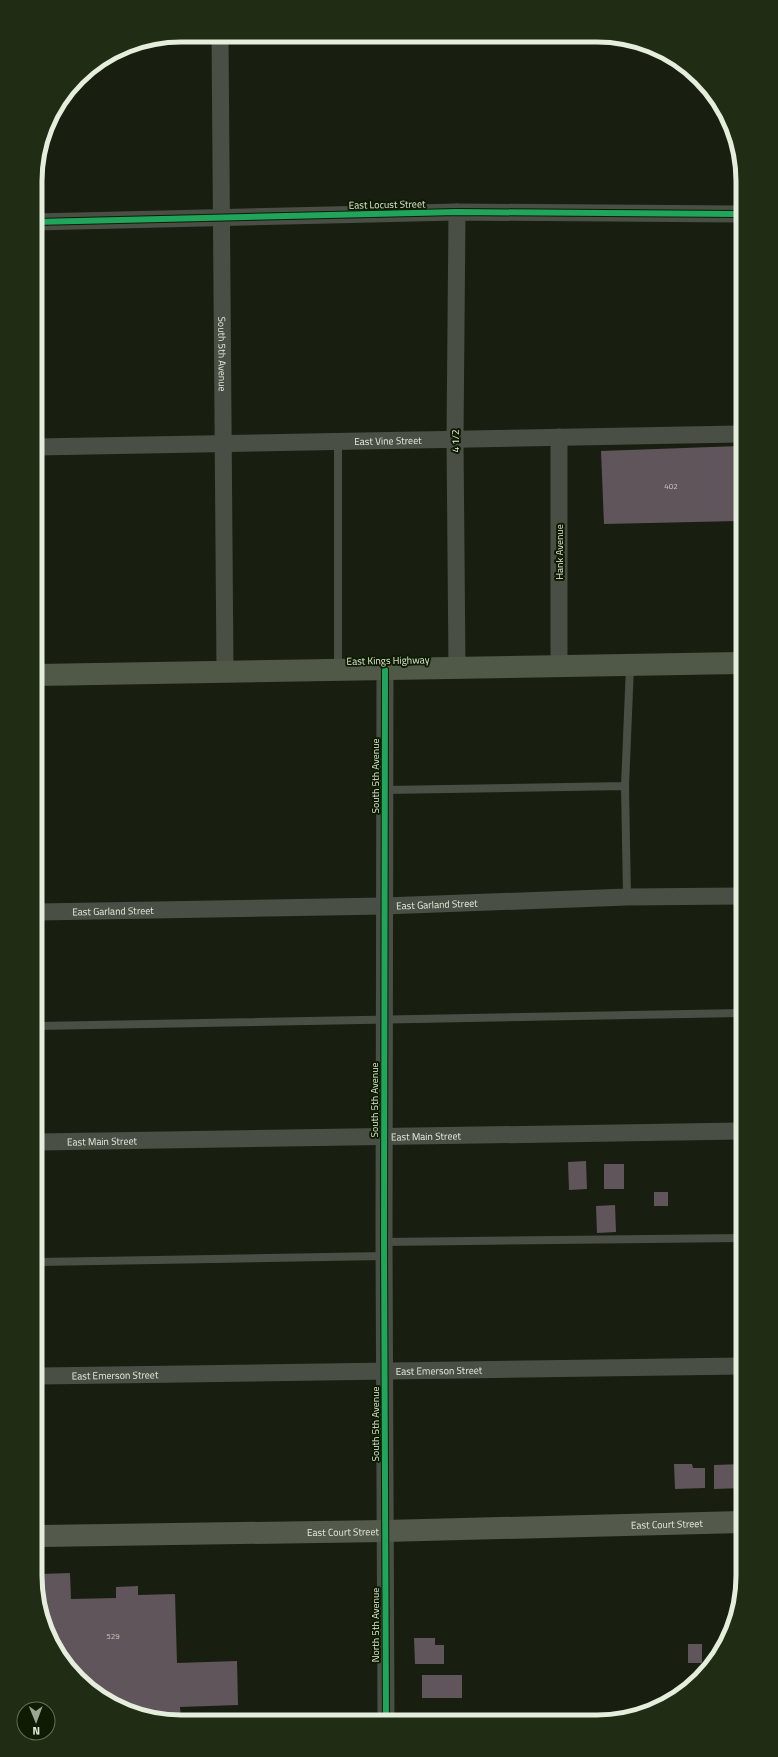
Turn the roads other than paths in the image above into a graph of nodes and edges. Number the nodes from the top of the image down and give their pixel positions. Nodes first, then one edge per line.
1 (220, 42) edge
2 (457, 212) junction
3 (736, 214) edge
4 (221, 217) junction
5 (42, 222) edge
6 (736, 434) edge
7 (559, 437) junction
8 (455, 439) junction
9 (338, 442) junction
10 (223, 443) junction
11 (42, 447) edge
12 (736, 663) edge
13 (630, 666) junction
14 (559, 667) junction
15 (457, 669) junction
16 (385, 670) junction
17 (338, 671) junction
18 (225, 672) junction
19 (42, 675) edge
20 (625, 786) junction
21 (385, 790) junction
22 (627, 896) junction
23 (736, 896) edge
24 (384, 906) junction
25 (42, 912) edge
26 (736, 1013) edge
27 (384, 1021) junction
28 (42, 1026) edge
29 (736, 1131) edge
30 (384, 1136) junction
31 (42, 1142) edge
32 (736, 1238) edge
33 (384, 1249) junction
34 (42, 1262) edge
35 (736, 1366) edge
36 (386, 1371) junction
37 (42, 1376) edge
38 (736, 1522) edge
39 (385, 1531) junction
40 (42, 1536) edge
41 (386, 1715) edge

1 - 4 street, South 5th Avenue
2 - 3 street, East Locust Street
2 - 4 street, East Locust Street
2 - 8 street, 4 1/2
4 - 5 street, East Locust Street
4 - 10 street, South 5th Avenue
6 - 7 street, East Vine Street
7 - 8 street, East Vine Street
7 - 14 street, Hank Avenue
8 - 9 street, East Vine Street
8 - 15 street, 4 1/2
9 - 10 street, East Vine Street
9 - 17 lane
10 - 11 street, East Vine Street
10 - 18 street, South 5th Avenue
12 - 13 main road, East Kings Highway
13 - 14 main road, East Kings Highway
13 - 20 lane
14 - 15 main road, East Kings Highway
15 - 16 main road, East Kings Highway
16 - 17 main road, East Kings Highway
16 - 21 street, South 5th Avenue
17 - 18 main road, East Kings Highway
18 - 19 main road, East Kings Highway
20 - 21 lane
20 - 22 lane
21 - 24 street, South 5th Avenue
22 - 23 street, East Garland Street
22 - 24 street, East Garland Street
24 - 25 street, East Garland Street
24 - 27 street, South 5th Avenue
26 - 27 lane
27 - 28 lane
27 - 30 street, South 5th Avenue
29 - 30 street, East Main Street
30 - 31 street, East Main Street
30 - 33 street, South 5th Avenue
32 - 33 lane
33 - 34 lane
33 - 36 street, South 5th Avenue
35 - 36 street, East Emerson Street
36 - 37 street, East Emerson Street
36 - 39 street, South 5th Avenue
38 - 39 street, East Court Street
39 - 40 street, East Court Street
39 - 41 street, North 5th Avenue

